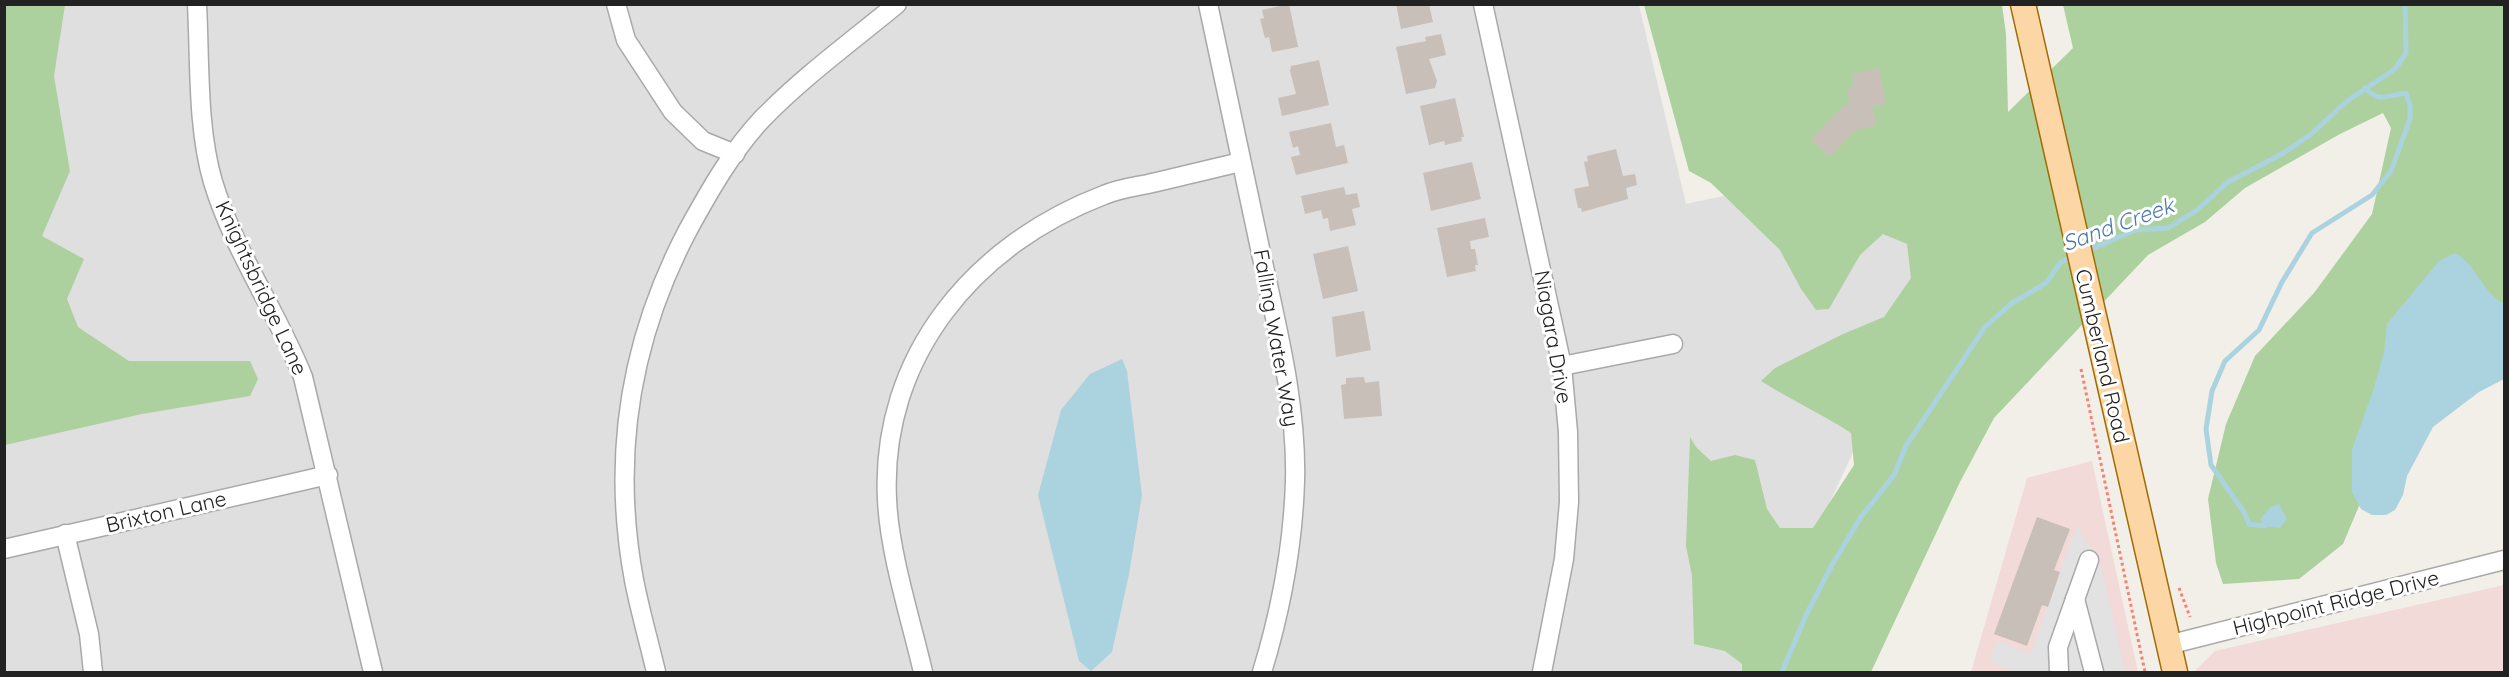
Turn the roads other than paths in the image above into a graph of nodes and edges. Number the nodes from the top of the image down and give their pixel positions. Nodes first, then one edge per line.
1 (197, 4) edge
2 (616, 4) edge
3 (897, 4) edge
4 (1208, 4) edge
5 (1483, 4) edge
6 (2023, 4) edge
7 (735, 154) junction
8 (1241, 162) junction
9 (1673, 344) dead end
10 (1562, 366) junction
11 (328, 475) junction
12 (65, 534) junction
13 (4, 549) edge
14 (2089, 560) dead end
15 (2505, 560) edge
16 (2075, 599) junction
17 (2168, 645) junction
18 (93, 672) edge
19 (373, 672) edge
20 (656, 672) edge
21 (923, 672) edge
22 (1262, 672) edge
23 (1542, 672) edge
24 (2059, 672) edge
25 (2094, 672) edge
26 (2175, 672) edge

1 - 11 street, Knightsbridge Lane
2 - 7 street
3 - 7 street
4 - 8 street, Falling Water Way
5 - 10 street, Niagara Drive
6 - 17 main road, Cumberland Road
7 - 20 street
8 - 21 street
8 - 22 street, Falling Water Way
9 - 10 street
10 - 23 street, Niagara Drive
11 - 12 street, Brixton Lane
11 - 19 street, Knightsbridge Lane
12 - 13 street, Brixton Lane
12 - 18 street
14 - 16 street
15 - 17 street, Highpoint Ridge Drive
16 - 24 street
16 - 25 street
17 - 26 main road, Cumberland Road

